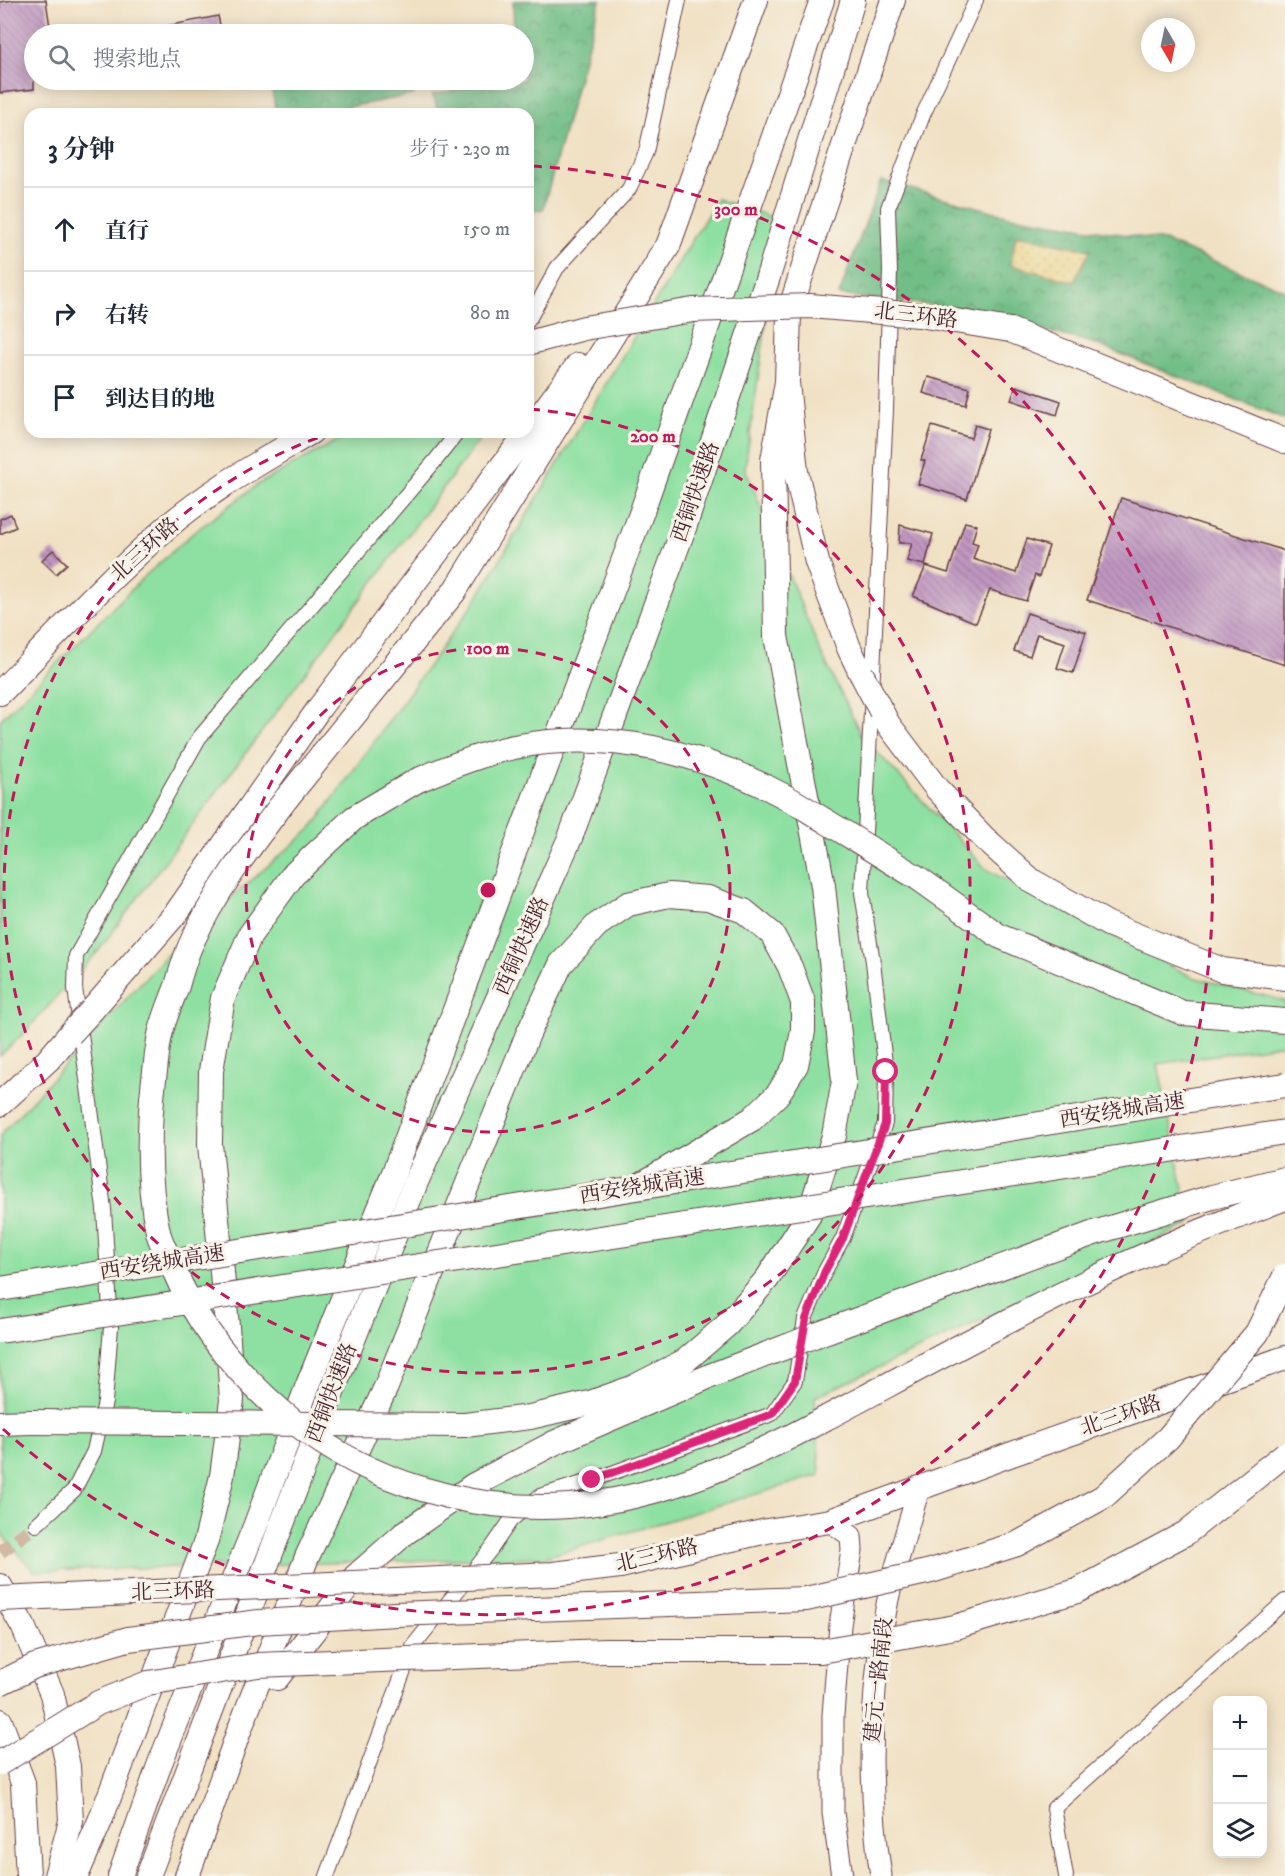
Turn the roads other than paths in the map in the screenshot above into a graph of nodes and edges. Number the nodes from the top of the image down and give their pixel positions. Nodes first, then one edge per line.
1 (679, 0) edge
2 (756, 0) edge
3 (822, 0) edge
4 (853, 0) edge
5 (893, 0) edge
6 (976, 0) edge
7 (668, 246) junction
8 (534, 310) edge
9 (534, 341) edge
10 (787, 382) junction
11 (534, 424) edge
12 (301, 438) edge
13 (453, 438) edge
14 (523, 438) edge
15 (1285, 441) edge
16 (0, 693) edge
17 (1285, 978) edge
18 (1285, 1021) edge
19 (1285, 1085) edge
20 (0, 1104) edge
21 (1285, 1132) edge
22 (1285, 1179) edge
23 (636, 1188) junction
24 (1285, 1198) edge
25 (1285, 1276) edge
26 (0, 1289) edge
27 (0, 1331) edge
28 (1285, 1358) edge
29 (0, 1423) edge
30 (1285, 1454) edge
31 (919, 1488) junction
32 (830, 1521) junction
33 (36, 1524) tunnel mouth
34 (0, 1586) edge
35 (0, 1599) edge
36 (845, 1599) junction
37 (1285, 1601) edge
38 (884, 1621) junction
39 (0, 1683) edge
40 (0, 1721) edge
41 (239, 1731) junction
42 (0, 1763) edge
43 (28, 1876) edge
44 (56, 1876) edge
45 (76, 1876) edge
46 (120, 1876) edge
47 (148, 1876) edge
48 (187, 1876) edge
49 (327, 1876) edge
50 (842, 1876) edge
51 (881, 1876) edge
52 (1066, 1876) edge

1 - 8 street
2 - 7 highway
3 - 46 highway, 西铜快速路
4 - 47 highway, 西铜快速路
5 - 10 highway
6 - 49 street
7 - 11 highway
7 - 24 highway, bridge
9 - 15 highway, 北三环路, bridge
10 - 17 highway, bridge
10 - 29 highway, bridge
12 - 16 highway, 北三环路
13 - 33 street
14 - 20 highway, bridge
18 - 45 highway, bridge
19 - 23 highway, 西安绕城高速, bridge
21 - 27 highway, 西安绕城高速, bridge
22 - 41 highway, bridge
23 - 26 highway, 西安绕城高速, bridge
23 - 41 highway
25 - 39 highway, bridge
28 - 31 highway, 北三环路
30 - 42 highway, bridge
31 - 32 highway, 北三环路
31 - 38 main road, 建元一路南段
32 - 35 highway, 北三环路, bridge
32 - 36 main road, 建元一路南段
34 - 44 highway
36 - 38 main road
36 - 50 main road, 建元一路南段
37 - 52 street
38 - 51 main road, 建元一路南段
40 - 43 highway
41 - 48 highway

